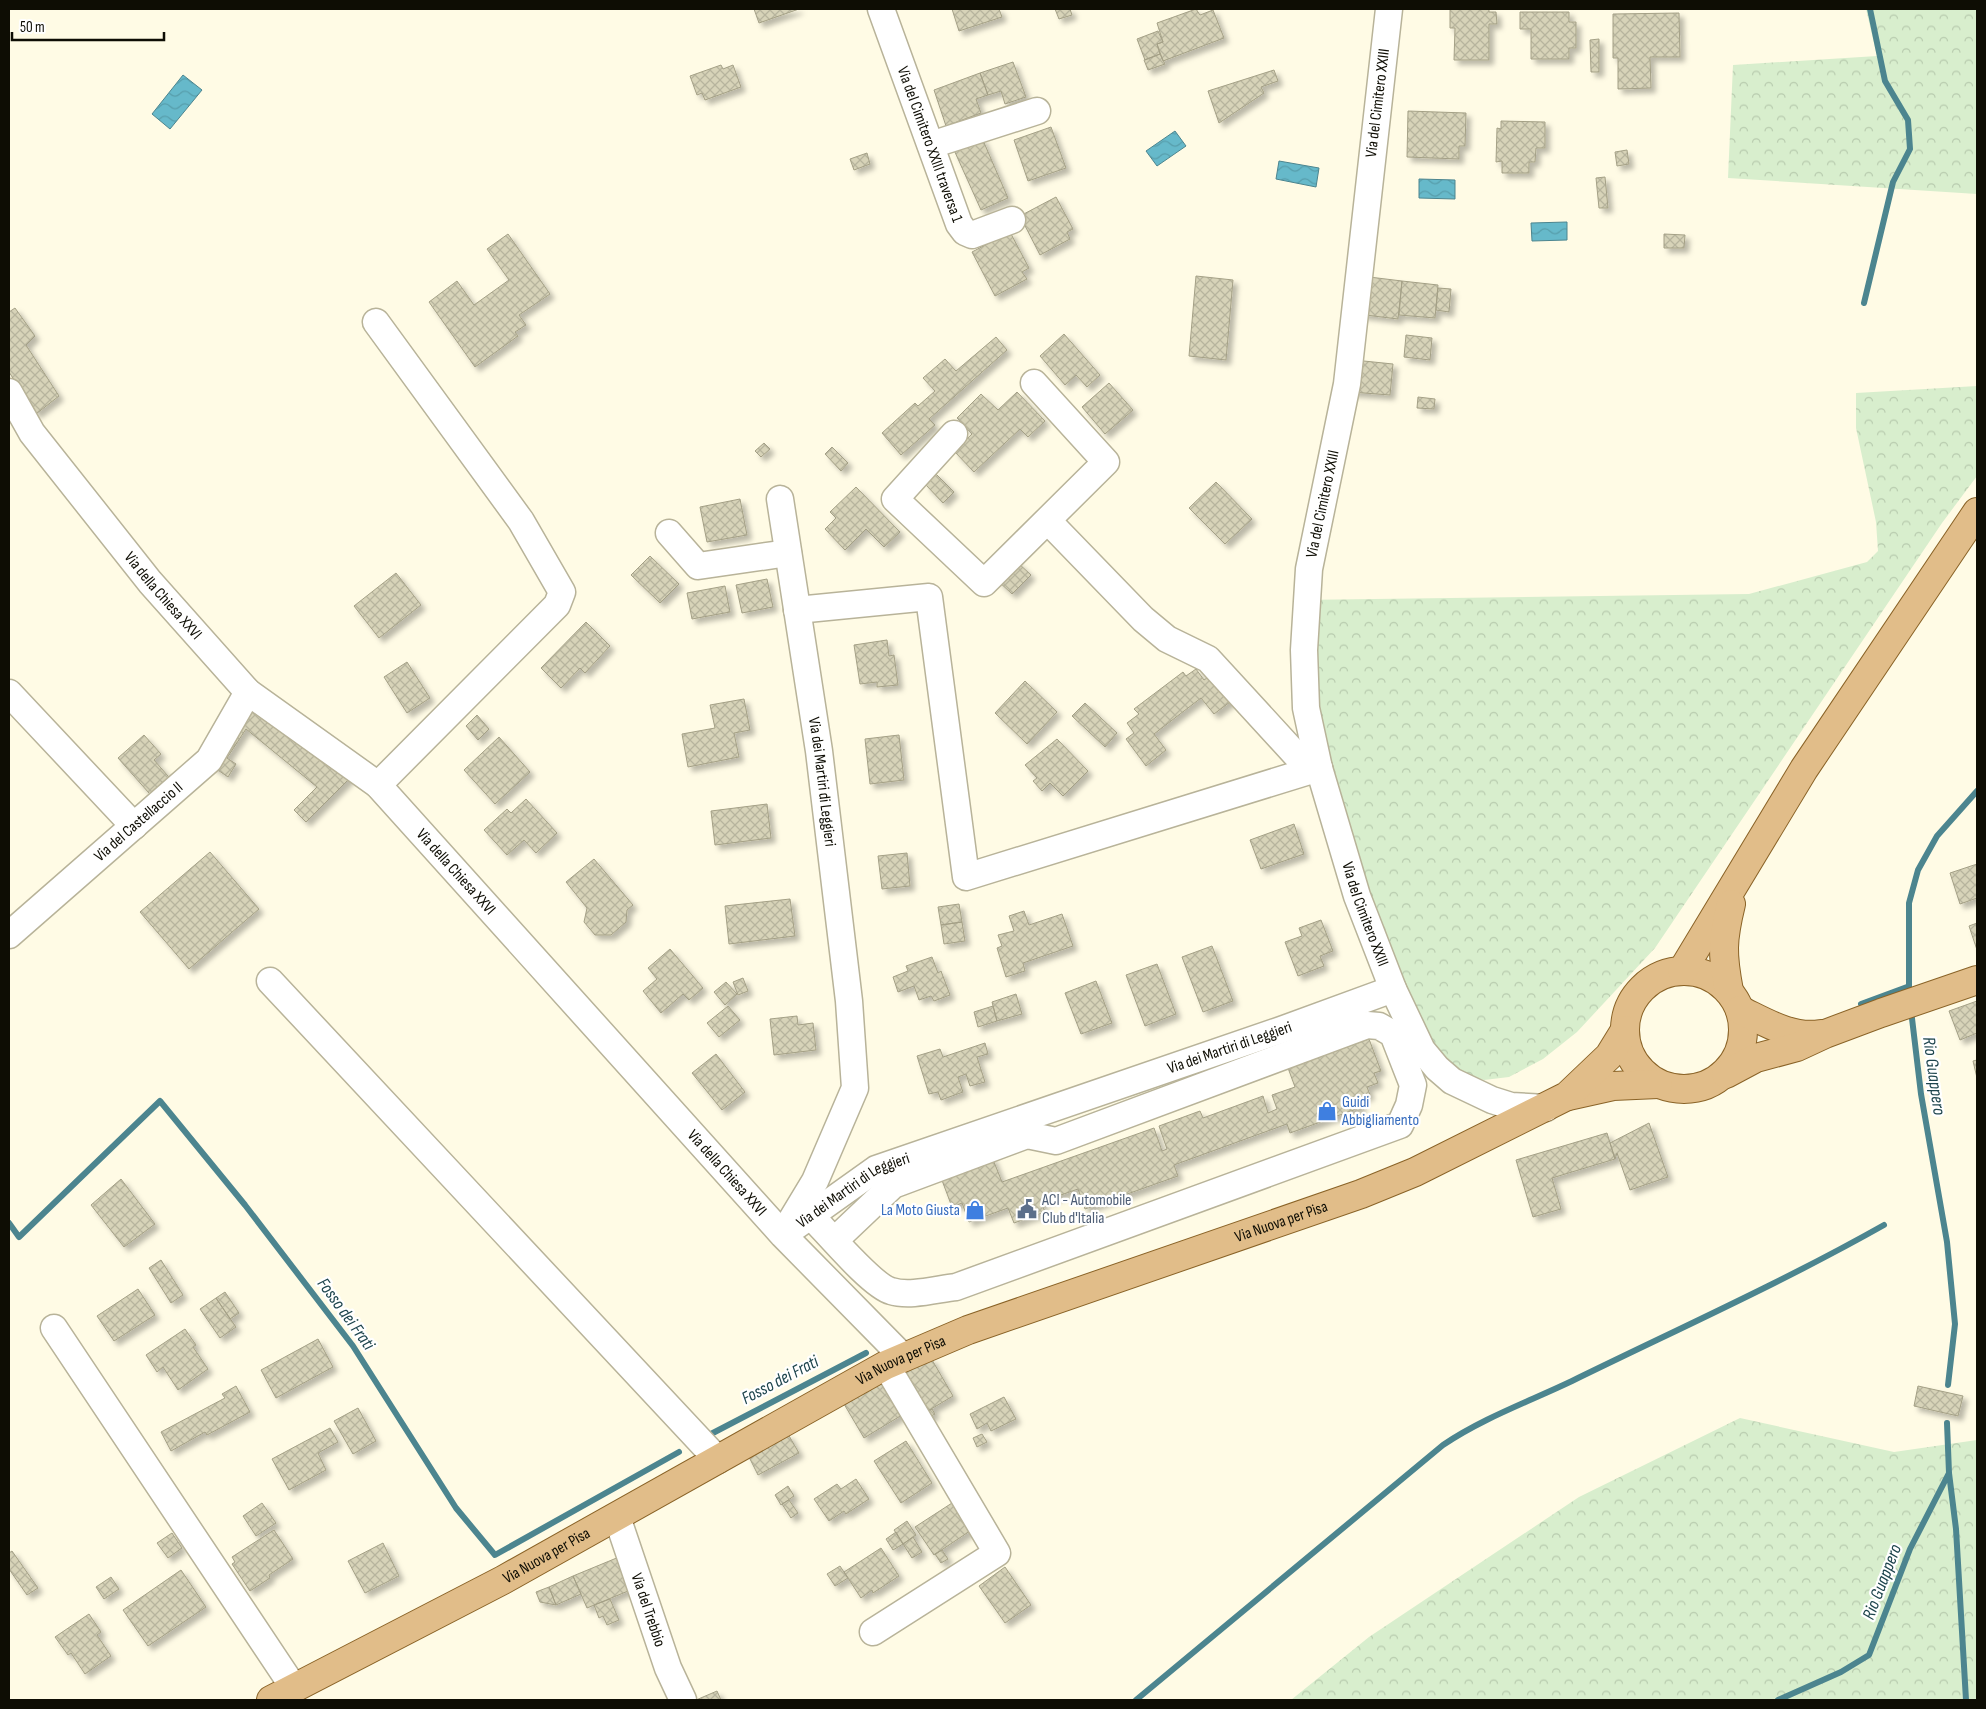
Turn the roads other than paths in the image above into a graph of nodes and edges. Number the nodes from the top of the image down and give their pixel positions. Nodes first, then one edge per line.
1 (881, 9) edge
2 (1389, 9) edge
3 (1037, 111) dead end
4 (931, 145) junction
5 (1012, 220) dead end
6 (376, 322) dead end
7 (1034, 383) dead end
8 (9, 392) edge
9 (954, 434) dead end
10 (780, 499) dead end
11 (1977, 512) edge
12 (1048, 521) junction
13 (669, 533) dead end
14 (788, 553) junction
15 (797, 610) junction
16 (248, 692) junction
17 (9, 694) edge
18 (1319, 768) junction
19 (378, 785) junction
20 (134, 826) junction
21 (1736, 886) junction
22 (9, 935) edge
23 (1682, 971) junction
24 (1977, 980) edge
25 (270, 981) dead end
26 (1393, 989) junction
27 (1735, 1001) junction
28 (1625, 1030) junction
29 (1825, 1034) junction
30 (1724, 1075) junction
31 (1658, 1084) junction
32 (1556, 1102) junction
33 (860, 1180) junction
34 (878, 1200) junction
35 (810, 1215) junction
36 (783, 1235) junction
37 (835, 1240) junction
38 (54, 1328) dead end
39 (895, 1361) junction
40 (718, 1460) junction
41 (617, 1517) junction
42 (873, 1632) dead end
43 (294, 1688) junction
44 (270, 1700) edge
45 (683, 1700) edge

1 - 4 street, Via del Cimitero XXIII traversa 1
2 - 18 street, Via del Cimitero XXIII
3 - 4 street
4 - 5 street, Via del Cimitero XXIII traversa 1
6 - 19 street
7 - 12 street
8 - 16 street, Via della Chiesa XXVI
9 - 12 street
10 - 14 street, Via dei Martiri di Leggieri
11 - 21 main road
12 - 18 street
13 - 14 street
14 - 15 street, Via dei Martiri di Leggieri
15 - 18 street
15 - 36 street, Via dei Martiri di Leggieri
16 - 19 street, Via della Chiesa XXVI
16 - 20 street, Via del Castellaccio II
17 - 20 street
18 - 26 street, Via del Cimitero XXIII
19 - 36 street, Via della Chiesa XXVI
20 - 22 street, Via del Castellaccio II
21 - 23 main road
21 - 27 main road
23 - 27 main road
23 - 28 main road
24 - 29 main road
25 - 40 street
26 - 32 street, Via del Cimitero XXIII
26 - 33 street, Via dei Martiri di Leggieri
27 - 29 main road
27 - 30 main road
28 - 31 main road
28 - 32 main road
29 - 30 main road
30 - 31 main road
31 - 32 main road
32 - 39 main road, Via Nuova per Pisa
33 - 34 street
33 - 35 street, Via dei Martiri di Leggieri
34 - 37 street
34 - 37 street
35 - 36 street, Via dei Martiri di Leggieri
35 - 37 street
36 - 39 street, Via della Chiesa XXVI
38 - 43 street
39 - 40 main road, Via Nuova per Pisa
39 - 42 street, Via della Chiesa XXVI
40 - 41 main road, Via Nuova per Pisa
41 - 43 main road, Via Nuova per Pisa
41 - 45 street, Via del Trebbio
43 - 44 main road, Via Nuova per Pisa

